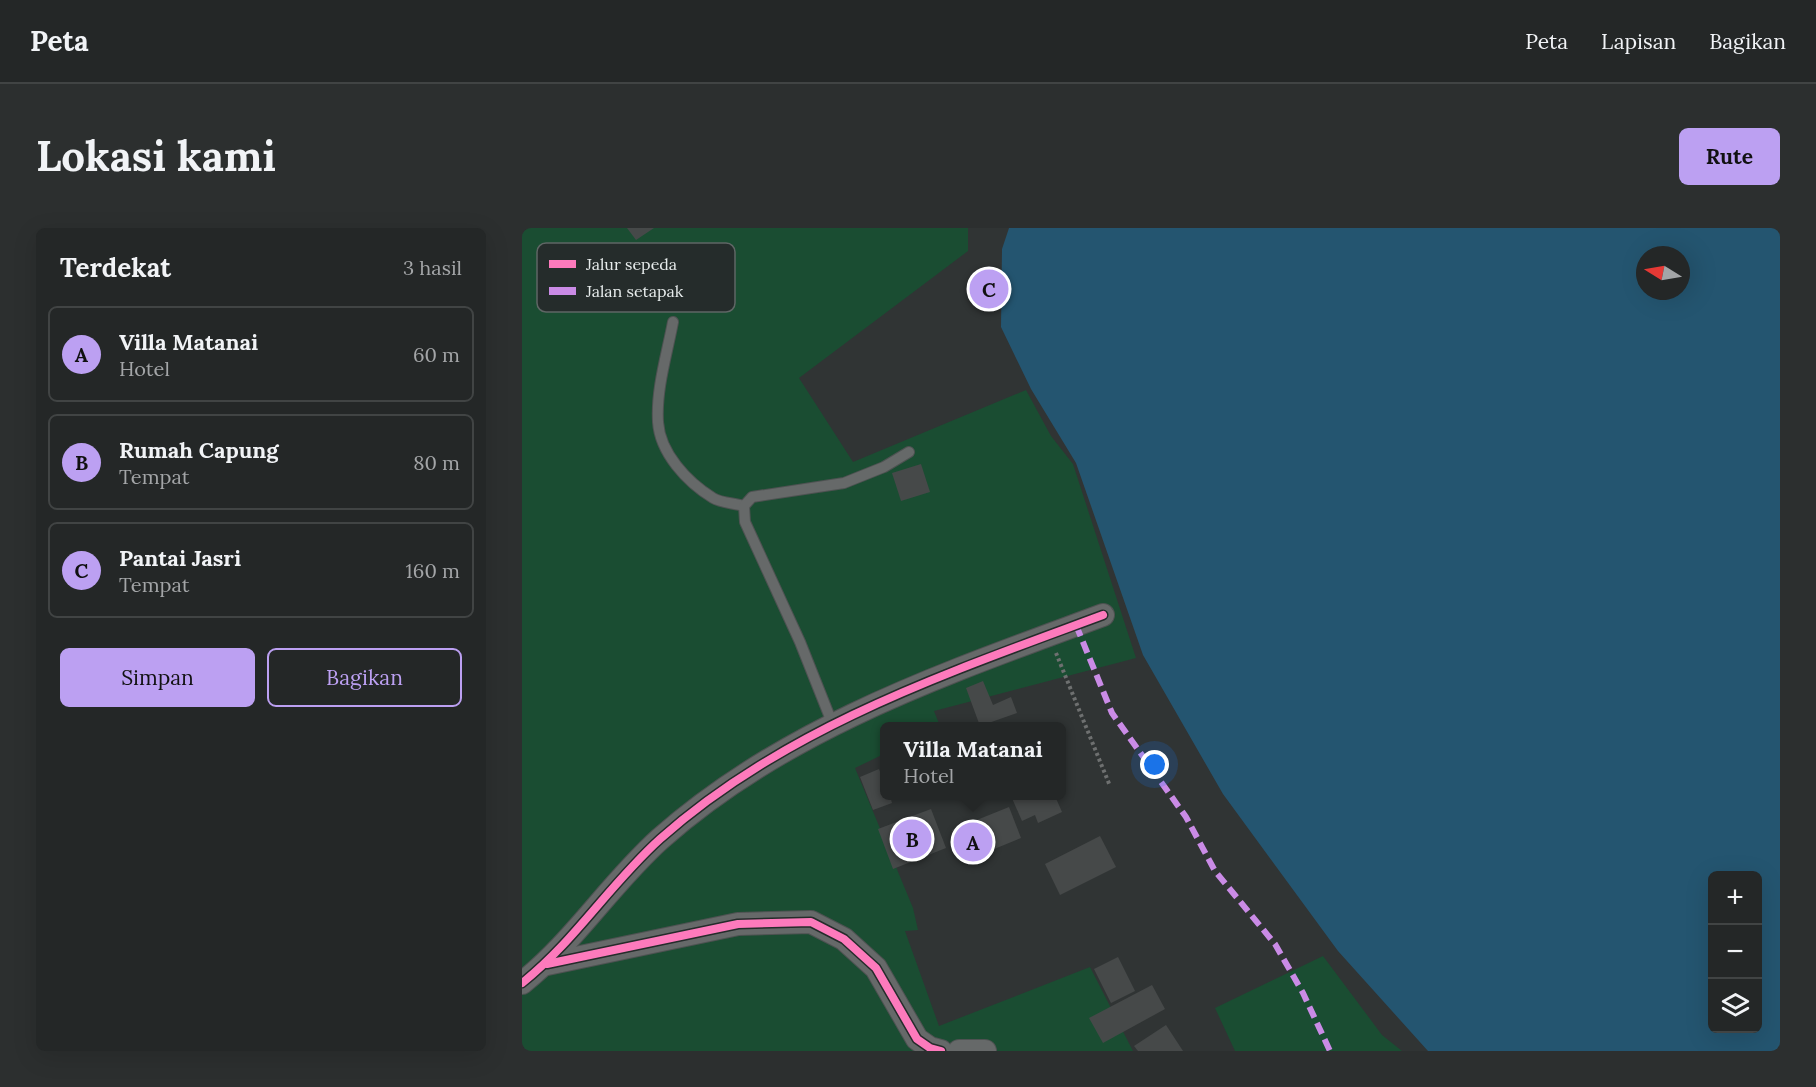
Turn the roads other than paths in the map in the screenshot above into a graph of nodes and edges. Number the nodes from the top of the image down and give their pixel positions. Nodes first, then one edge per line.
1 (673, 322) dead end
2 (909, 452) dead end
3 (744, 506) junction
4 (1103, 615) dead end
5 (833, 725) junction
6 (547, 964) junction
7 (522, 983) edge
8 (941, 1051) edge
9 (959, 1051) edge
10 (985, 1051) edge

1 - 3 lane
2 - 3 lane
3 - 5 lane
4 - 5 street
5 - 6 street
6 - 7 street
6 - 8 street
9 - 10 street

